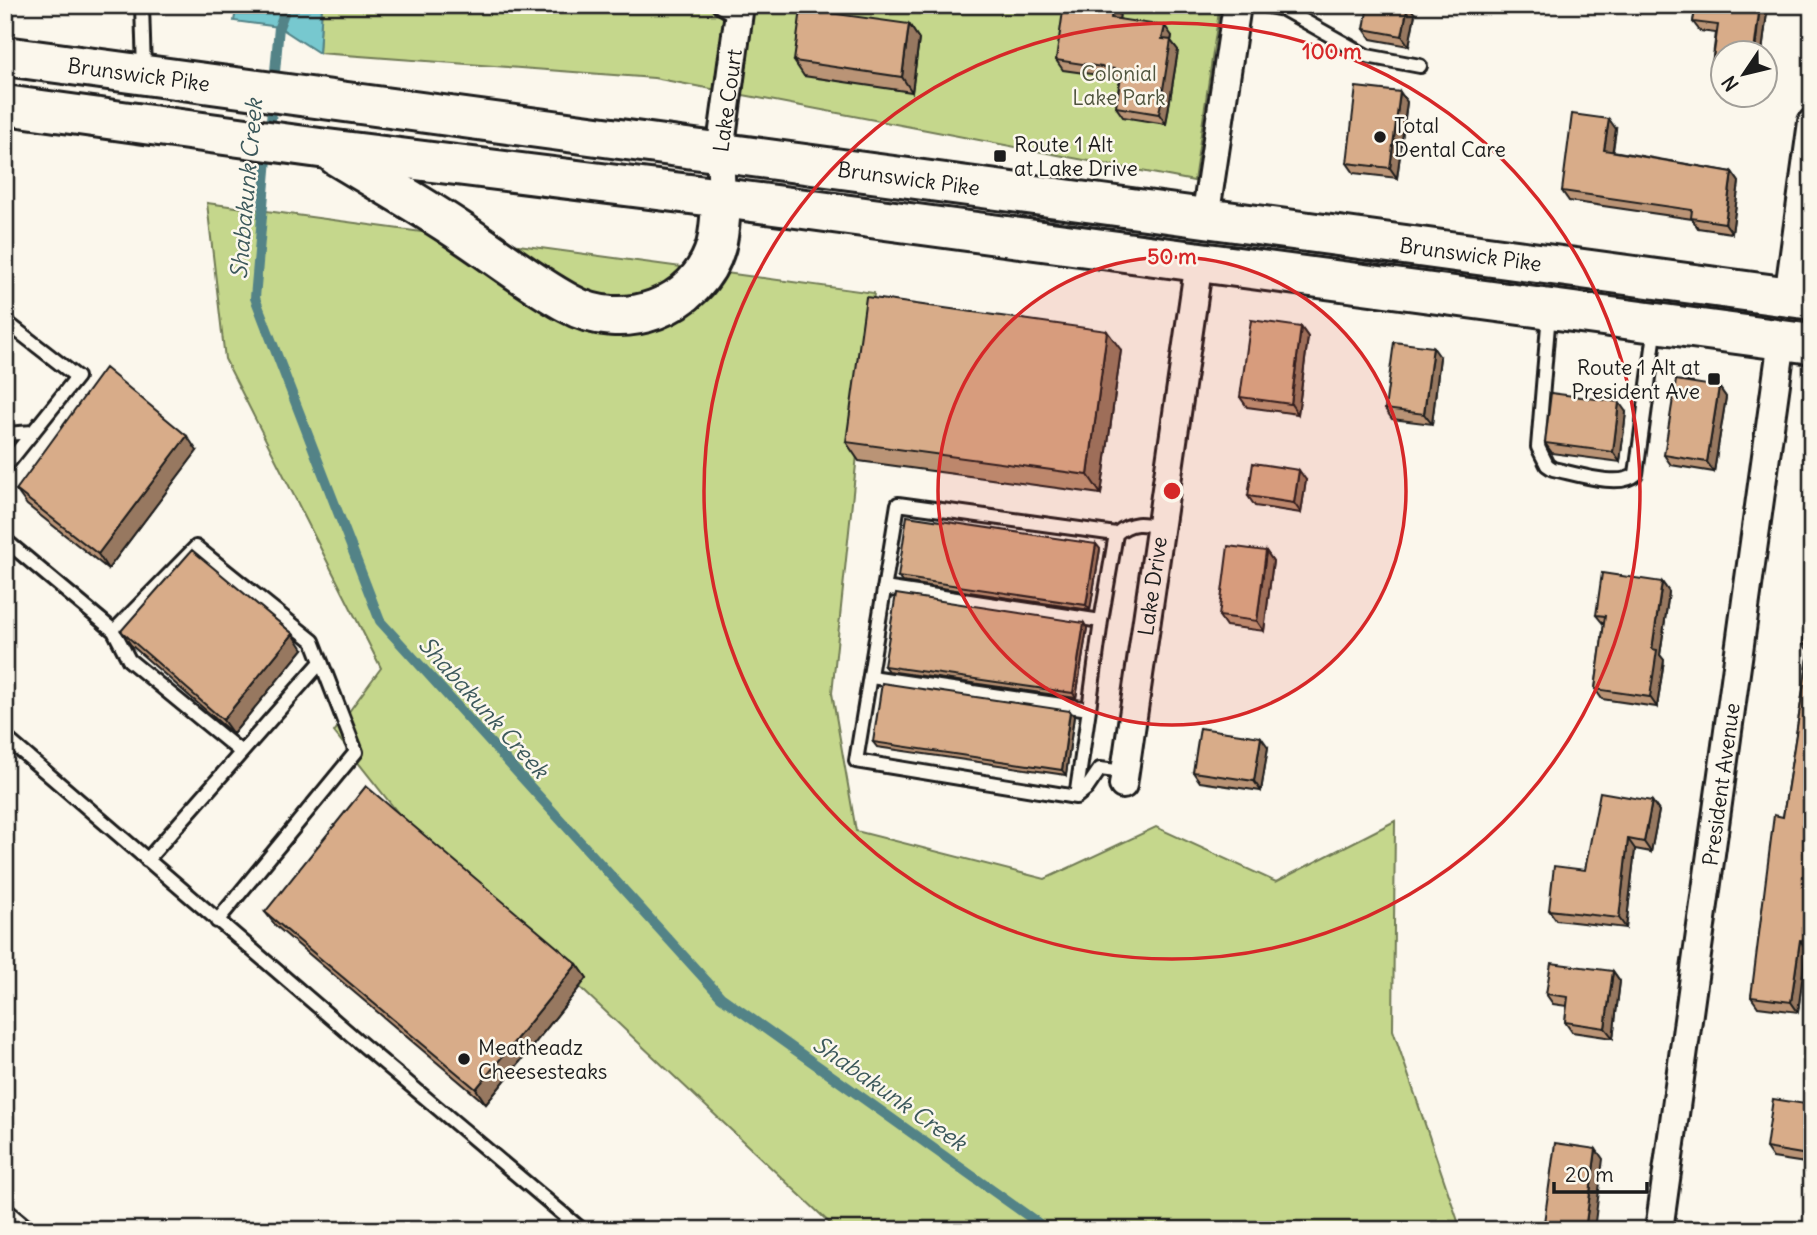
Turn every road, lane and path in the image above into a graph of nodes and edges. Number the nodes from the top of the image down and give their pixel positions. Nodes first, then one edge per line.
1 (142, 5) edge
2 (1237, 5) edge
3 (1263, 5) edge
4 (732, 9) edge
5 (5, 56) edge
6 (1420, 66) dead end
7 (144, 75) junction
8 (5, 105) edge
9 (1812, 122) edge
10 (312, 147) junction
11 (720, 152) junction
12 (722, 198) junction
13 (1205, 219) junction
14 (1199, 262) junction
15 (1800, 298) edge
16 (1549, 309) junction
17 (5, 321) edge
18 (1656, 323) junction
19 (1797, 342) edge
20 (33, 432) junction
21 (5, 434) edge
22 (5, 467) edge
23 (1160, 527) junction
24 (1116, 534) junction
25 (5, 540) edge
26 (884, 588) junction
27 (1101, 621) junction
28 (114, 631) junction
29 (321, 662) junction
30 (871, 677) junction
31 (1089, 709) junction
32 (5, 737) edge
33 (241, 752) junction
34 (1124, 779) joint
35 (1076, 797) junction
36 (147, 860) junction
37 (217, 921) junction
38 (5, 1209) edge
39 (30, 1230) edge
40 (582, 1230) edge
41 (1660, 1230) edge

1 - 7 lane
2 - 13 street
3 - 6 lane
4 - 11 street, Lake Court
5 - 7 main road, Brunswick Pike
7 - 11 main road, Brunswick Pike
8 - 10 main road, Brunswick Pike
9 - 15 street
10 - 12 main road, Brunswick Pike
10 - 12 main road
11 - 12 street, Lake Court
11 - 13 main road, Brunswick Pike
12 - 14 main road, Brunswick Pike
13 - 15 main road, Brunswick Pike
14 - 16 main road, Brunswick Pike
14 - 23 street, Lake Drive
16 - 18 main road, Brunswick Pike
16 - 18 lane
17 - 20 lane
18 - 19 main road, Brunswick Pike
19 - 41 street, President Avenue
20 - 21 lane
20 - 22 lane
23 - 24 lane
23 - 34 street, Lake Drive
24 - 26 lane
24 - 27 lane
25 - 28 lane
26 - 27 lane
26 - 30 lane
27 - 31 lane
28 - 29 lane
28 - 33 lane
29 - 33 lane
29 - 37 lane
30 - 31 lane
30 - 35 lane
31 - 35 lane
32 - 36 lane
33 - 36 lane
34 - 35 lane
36 - 37 lane
37 - 40 lane
38 - 39 lane

